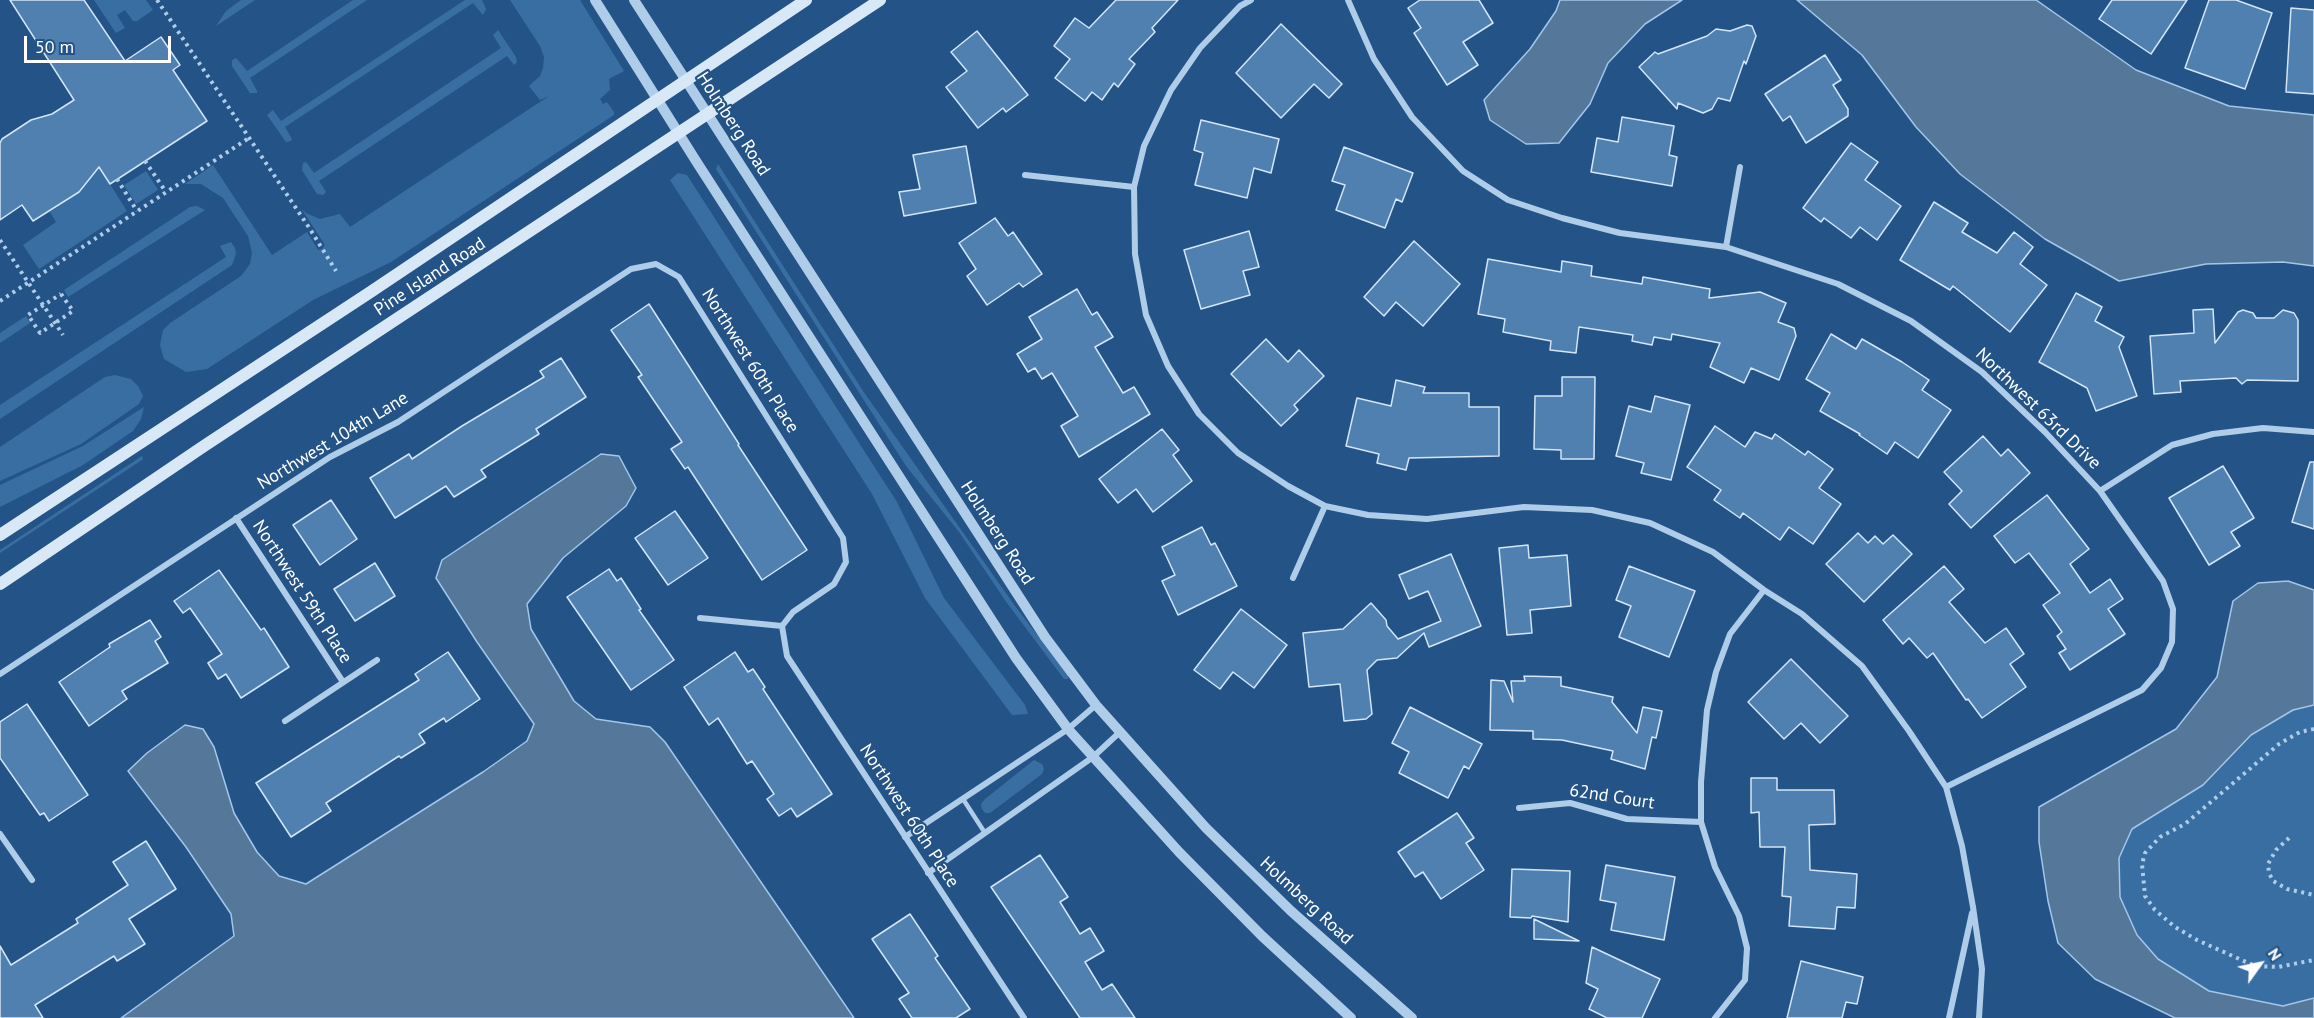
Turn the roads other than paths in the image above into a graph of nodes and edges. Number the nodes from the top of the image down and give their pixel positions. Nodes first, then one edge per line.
1 (596, 0) edge
2 (634, 0) edge
3 (806, 0) edge
4 (880, 0) edge
5 (1251, 0) edge
6 (1348, 0) edge
7 (685, 80) junction
8 (657, 98) junction
9 (708, 115) junction
10 (679, 134) junction
11 (1740, 167) dead end
12 (1025, 175) dead end
13 (1134, 187) junction
14 (1726, 247) junction
15 (656, 264) joint
16 (2314, 432) edge
17 (2100, 490) junction
18 (1325, 506) junction
19 (236, 518) junction
20 (0, 535) edge
21 (1293, 578) dead end
22 (0, 584) edge
23 (1764, 590) junction
24 (700, 618) dead end
25 (782, 626) junction
26 (377, 660) dead end
27 (0, 674) edge
28 (343, 682) junction
29 (1096, 705) junction
30 (285, 721) dead end
31 (1068, 729) junction
32 (1120, 732) junction
33 (1093, 757) junction
34 (1946, 787) junction
35 (963, 799) junction
36 (1519, 808) dead end
37 (1701, 822) junction
38 (985, 833) junction
39 (0, 834) edge
40 (904, 837) junction
41 (928, 873) junction
42 (32, 880) dead end
43 (1973, 906) junction
44 (1024, 1018) edge
45 (1351, 1018) edge
46 (1412, 1018) edge
47 (1715, 1018) edge
48 (1949, 1018) edge
49 (1979, 1018) edge

1 - 8 street
2 - 7 street, Holmberg Road
3 - 7 main road, Pine Island Road
4 - 9 main road, Pine Island Road
5 - 13 street
6 - 14 street, Northwest 63rd Drive
7 - 8 main road, Pine Island Road
7 - 9 street, Holmberg Road
8 - 10 street
8 - 20 main road, Pine Island Road
9 - 10 main road, Pine Island Road
9 - 29 street, Holmberg Road
10 - 22 main road, Pine Island Road
10 - 31 street
11 - 14 street
12 - 13 street
13 - 18 street
14 - 17 street, Northwest 63rd Drive
15 - 19 street, Northwest 104th Lane
15 - 25 street, Northwest 60th Place
16 - 17 street
17 - 34 street, Northwest 63rd Drive
18 - 21 street
18 - 23 street
19 - 27 street, Northwest 104th Lane
19 - 28 street, Northwest 59th Place
23 - 34 street
23 - 37 street
24 - 25 street
25 - 40 street, Northwest 60th Place
26 - 28 street, Northwest 59th Place
28 - 30 street, Northwest 59th Place
29 - 31 street
29 - 32 street, Holmberg Road
31 - 33 street
31 - 35 street
32 - 33 street
32 - 46 street, Holmberg Road
33 - 38 street
33 - 45 street
34 - 43 street
35 - 38 lane
35 - 40 street
36 - 37 street, 62nd Court
37 - 47 street
38 - 41 street
39 - 42 street
40 - 41 street, Northwest 60th Place
41 - 44 street, Northwest 60th Place
43 - 48 street
43 - 49 street

